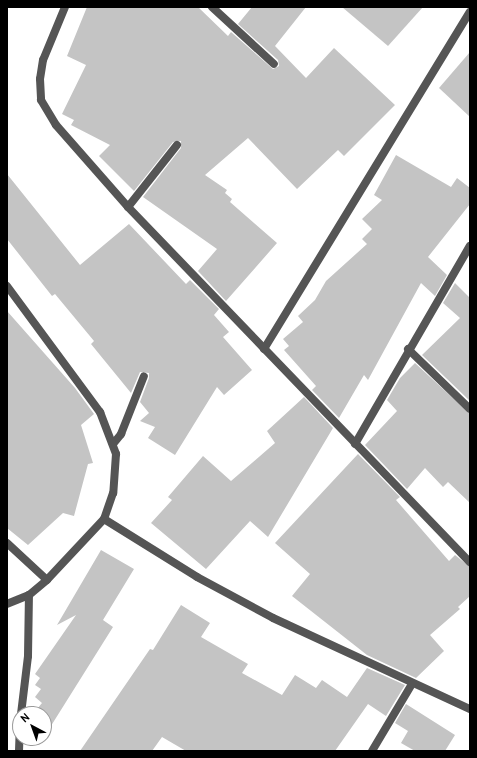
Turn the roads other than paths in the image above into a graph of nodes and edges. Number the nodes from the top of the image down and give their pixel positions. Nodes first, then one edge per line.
1 (65, 7) edge
2 (212, 7) edge
3 (470, 12) edge
4 (274, 64) dead end
5 (177, 145) dead end
6 (128, 206) junction
7 (470, 246) edge
8 (7, 286) edge
9 (264, 349) junction
10 (408, 349) junction
11 (144, 376) dead end
12 (470, 409) edge
13 (113, 444) junction
14 (355, 444) junction
15 (104, 519) junction
16 (7, 543) edge
17 (470, 562) edge
18 (47, 580) junction
19 (29, 595) junction
20 (7, 604) edge
21 (412, 684) junction
22 (22, 706) edge
23 (470, 709) edge
24 (372, 751) edge

1 - 6 street
2 - 4 street
3 - 9 street
5 - 6 street
6 - 9 street
7 - 10 street
8 - 13 street
9 - 14 street
10 - 12 street
10 - 14 street
11 - 13 street
13 - 15 street
14 - 17 street
15 - 18 street
15 - 21 street
16 - 18 street
18 - 19 street
19 - 20 street
19 - 22 street
21 - 23 street
21 - 24 street

